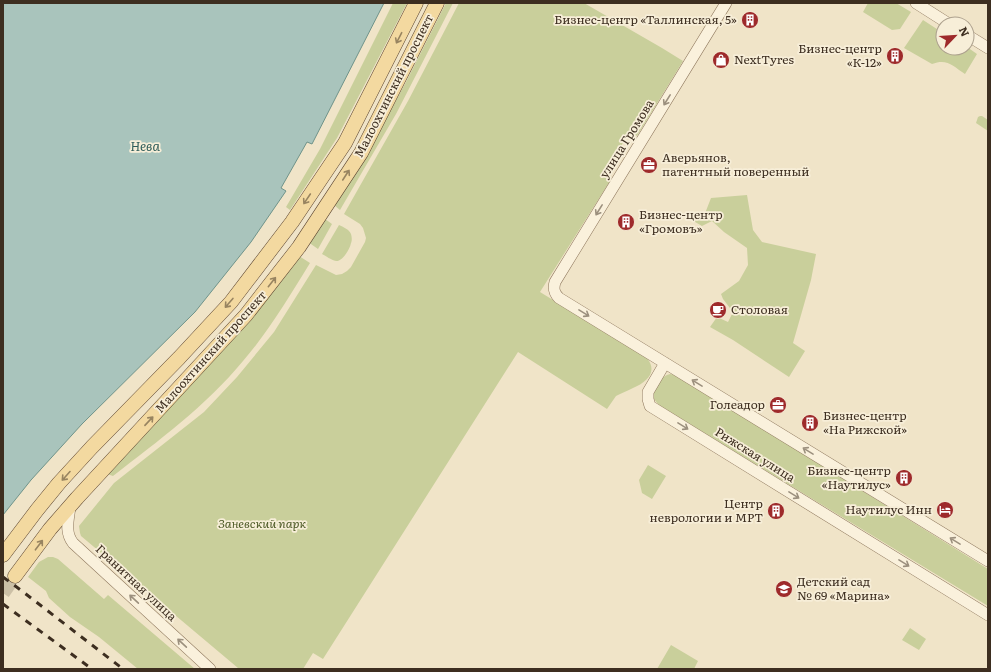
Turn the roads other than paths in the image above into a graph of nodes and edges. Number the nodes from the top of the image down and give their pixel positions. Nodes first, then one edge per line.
1 (416, 3) edge
2 (437, 3) edge
3 (726, 3) edge
4 (916, 3) edge
5 (928, 6) edge
6 (940, 16) edge
7 (975, 40) edge
8 (988, 48) edge
9 (665, 363) junction
10 (70, 506) junction
11 (3, 555) edge
12 (988, 561) edge
13 (15, 576) tunnel mouth
14 (988, 615) edge
15 (210, 669) edge

1 -> 11 main road, Малоохтинский проспект
10 -> 2 main road, Малоохтинский проспект
3 -> 9 street, улица Громова
4 - 5 street
5 - 6 street
7 - 8 street
12 -> 9 street
9 -> 14 street, Рижская улица
13 -> 10 main road, Малоохтинский проспект
15 -> 10 street, Гранитная улица

